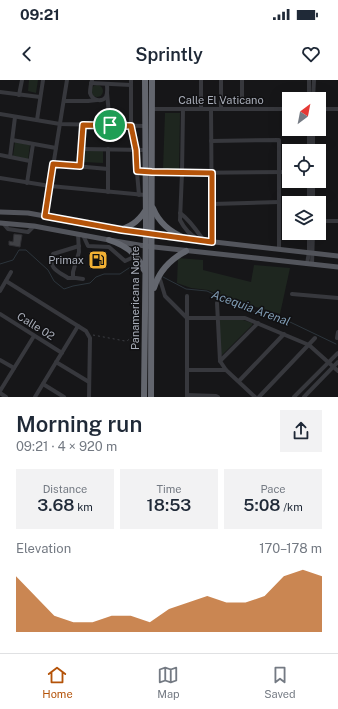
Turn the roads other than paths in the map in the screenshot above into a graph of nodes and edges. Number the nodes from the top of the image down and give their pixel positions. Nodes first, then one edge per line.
1 (22, 80) edge
2 (43, 80) edge
3 (67, 80) edge
4 (144, 80) edge
5 (152, 80) edge
6 (201, 80) edge
7 (221, 80) edge
8 (242, 80) edge
9 (309, 80) edge
10 (314, 80) edge
11 (92, 81) edge
12 (131, 82) edge
13 (107, 84) junction
14 (0, 92) edge
15 (309, 92) edge
16 (313, 92) edge
17 (107, 93) junction
18 (19, 95) junction
19 (40, 97) junction
20 (97, 100) junction
21 (64, 101) junction
22 (242, 101) dead end
23 (152, 109) junction
24 (182, 109) junction
25 (201, 109) junction
26 (211, 109) junction
27 (221, 109) junction
28 (282, 109) edge
29 (326, 109) edge
30 (338, 110) edge
31 (0, 114) edge
32 (15, 117) junction
33 (37, 120) junction
34 (60, 124) junction
35 (83, 125) junction
36 (110, 125) junction
37 (131, 126) junction
38 (145, 126) junction
39 (12, 140) junction
40 (211, 141) junction
41 (33, 144) junction
42 (56, 148) junction
43 (82, 149) junction
44 (108, 149) junction
45 (136, 150) junction
46 (145, 150) junction
47 (0, 155) edge
48 (10, 157) junction
49 (30, 161) junction
50 (53, 164) junction
51 (80, 166) junction
52 (108, 169) junction
53 (137, 171) junction
54 (145, 172) junction
55 (152, 172) junction
56 (279, 172) junction
57 (182, 173) junction
58 (212, 173) junction
59 (0, 178) edge
60 (27, 183) junction
61 (50, 186) junction
62 (108, 192) junction
63 (142, 195) junction
64 (279, 202) junction
65 (212, 204) junction
66 (152, 207) junction
67 (145, 211) junction
68 (0, 212) edge
69 (180, 214) junction
70 (45, 216) junction
71 (326, 220) edge
72 (338, 221) edge
73 (2, 223) edge
74 (117, 230) junction
75 (80, 234) junction
76 (149, 234) junction
77 (170, 237) junction
78 (185, 238) junction
79 (109, 240) junction
80 (201, 240) junction
81 (310, 240) edge
82 (312, 240) edge
83 (212, 242) junction
84 (79, 246) junction
85 (149, 247) junction
86 (109, 248) junction
87 (168, 249) junction
88 (279, 249) junction
89 (186, 251) junction
90 (311, 253) junction
91 (136, 256) junction
92 (338, 256) edge
93 (309, 264) junction
94 (338, 267) edge
95 (11, 272) dead end
96 (145, 276) junction
97 (159, 276) junction
98 (73, 278) junction
99 (83, 279) dead end
100 (6, 281) junction
101 (0, 291) edge
102 (152, 293) junction
103 (292, 294) dead end
104 (187, 296) dead end
105 (338, 298) edge
106 (217, 303) dead end
107 (0, 314) edge
108 (187, 318) junction
109 (218, 319) junction
110 (258, 323) junction
111 (78, 326) junction
112 (338, 332) edge
113 (284, 334) junction
114 (34, 336) junction
115 (315, 338) dead end
116 (337, 338) dead end
117 (309, 345) junction
118 (62, 353) junction
119 (338, 353) edge
120 (0, 360) edge
121 (220, 361) junction
122 (56, 362) junction
123 (329, 362) junction
124 (338, 362) edge
125 (334, 367) junction
126 (14, 368) junction
127 (187, 370) junction
128 (226, 370) junction
129 (338, 372) edge
130 (239, 381) junction
131 (89, 382) junction
132 (43, 384) junction
133 (0, 392) edge
134 (187, 396) edge
135 (6, 397) edge
136 (34, 397) edge
137 (64, 397) edge
138 (89, 397) edge
139 (144, 397) edge
140 (151, 397) edge
141 (218, 397) edge
142 (255, 397) edge
143 (259, 397) edge
144 (294, 397) edge
145 (304, 397) edge

1 - 18 street
2 - 19 street
3 - 21 street
4 - 38 highway, Panamericana Norte
5 - 23 highway, Panamericana Norte
6 - 25 street
7 - 27 street
8 - 22 street
9 - 15 street
10 - 16 street
11 - 13 street
11 - 20 street
12 - 13 street
12 - 37 street
13 - 17 street
14 - 18 street
17 - 20 street
17 - 36 street
18 - 19 street
19 - 33 street
20 - 21 street
21 - 34 street
23 - 24 street, Calle El Vaticano
23 - 55 highway, Panamericana Norte
24 - 25 street, Calle El Vaticano
24 - 57 street
25 - 26 street, Calle El Vaticano
26 - 27 street, Calle El Vaticano
26 - 40 street
27 - 28 street, Calle El Vaticano
29 - 30 street
31 - 32 street
32 - 33 street
32 - 39 street
33 - 34 street
34 - 35 street
34 - 42 street
35 - 36 street
35 - 43 street
36 - 37 street
37 - 38 street
37 - 45 street
38 - 46 highway, Panamericana Norte
39 - 41 street
39 - 48 street
40 - 56 street
40 - 58 street
41 - 42 street
41 - 49 street
42 - 50 street
43 - 44 street
43 - 51 street
44 - 45 street
44 - 52 street
45 - 46 street
45 - 53 street
46 - 54 highway, Panamericana Norte
47 - 48 street
48 - 49 street
49 - 60 street
50 - 51 street
50 - 61 street
51 - 52 street
52 - 62 street
53 - 54 street
53 - 63 street
54 - 55 street
54 - 63 highway, Panamericana Norte
55 - 57 street
55 - 66 highway, Panamericana Norte
56 - 58 street
56 - 64 street
57 - 58 street
57 - 69 street
58 - 65 street
59 - 60 street
60 - 61 street
61 - 62 street
61 - 70 street
62 - 63 street
63 - 67 highway, Panamericana Norte
64 - 65 street
64 - 88 street
65 - 83 street
66 - 76 highway, Panamericana Norte
66 - 78 highway
67 - 74 highway
67 - 76 highway, Panamericana Norte
68 - 70 main road
69 - 80 street
69 - 80 street
70 - 74 main road
71 - 72 street
73 - 75 main road
74 - 76 main road
75 - 79 main road
75 - 84 street
75 - 86 street
76 - 77 main road
76 - 85 highway, Panamericana Norte
77 - 78 main road
77 - 87 main road
78 - 80 main road
79 - 85 main road
79 - 86 street
79 - 91 highway
80 - 83 main road
81 - 90 street
82 - 90 street
83 - 88 main road
84 - 98 street
84 - 98 street
85 - 87 main road
85 - 96 highway, Panamericana Norte
85 - 102 highway, Panamericana Norte
86 - 91 street
87 - 89 main road
88 - 90 main road
89 - 93 main road
89 - 97 highway
90 - 92 main road
90 - 93 street
91 - 96 highway
93 - 94 main road
95 - 100 street
96 - 139 highway, Panamericana Norte
97 - 102 highway
97 - 108 street
98 - 99 street
100 - 101 street
100 - 111 street
102 - 140 highway, Panamericana Norte
103 - 105 street
104 - 108 street
106 - 109 street
107 - 114 street, Calle 02
108 - 109 street
108 - 127 street
109 - 110 street
109 - 121 street
110 - 113 street
110 - 121 street
111 - 118 street
111 - 131 street
112 - 116 street
113 - 117 street
113 - 130 street
114 - 118 street, Calle 02
114 - 126 street
115 - 117 street
117 - 123 street
117 - 143 street
118 - 122 street
119 - 123 street
120 - 126 street
121 - 128 street
122 - 131 street
122 - 132 street
123 - 125 street
123 - 144 street
124 - 125 street
125 - 129 street
125 - 145 street
126 - 133 street
127 - 128 street
127 - 134 street
128 - 130 street
130 - 142 street
131 - 138 street
132 - 136 street
132 - 137 street
133 - 135 street
134 - 141 street

